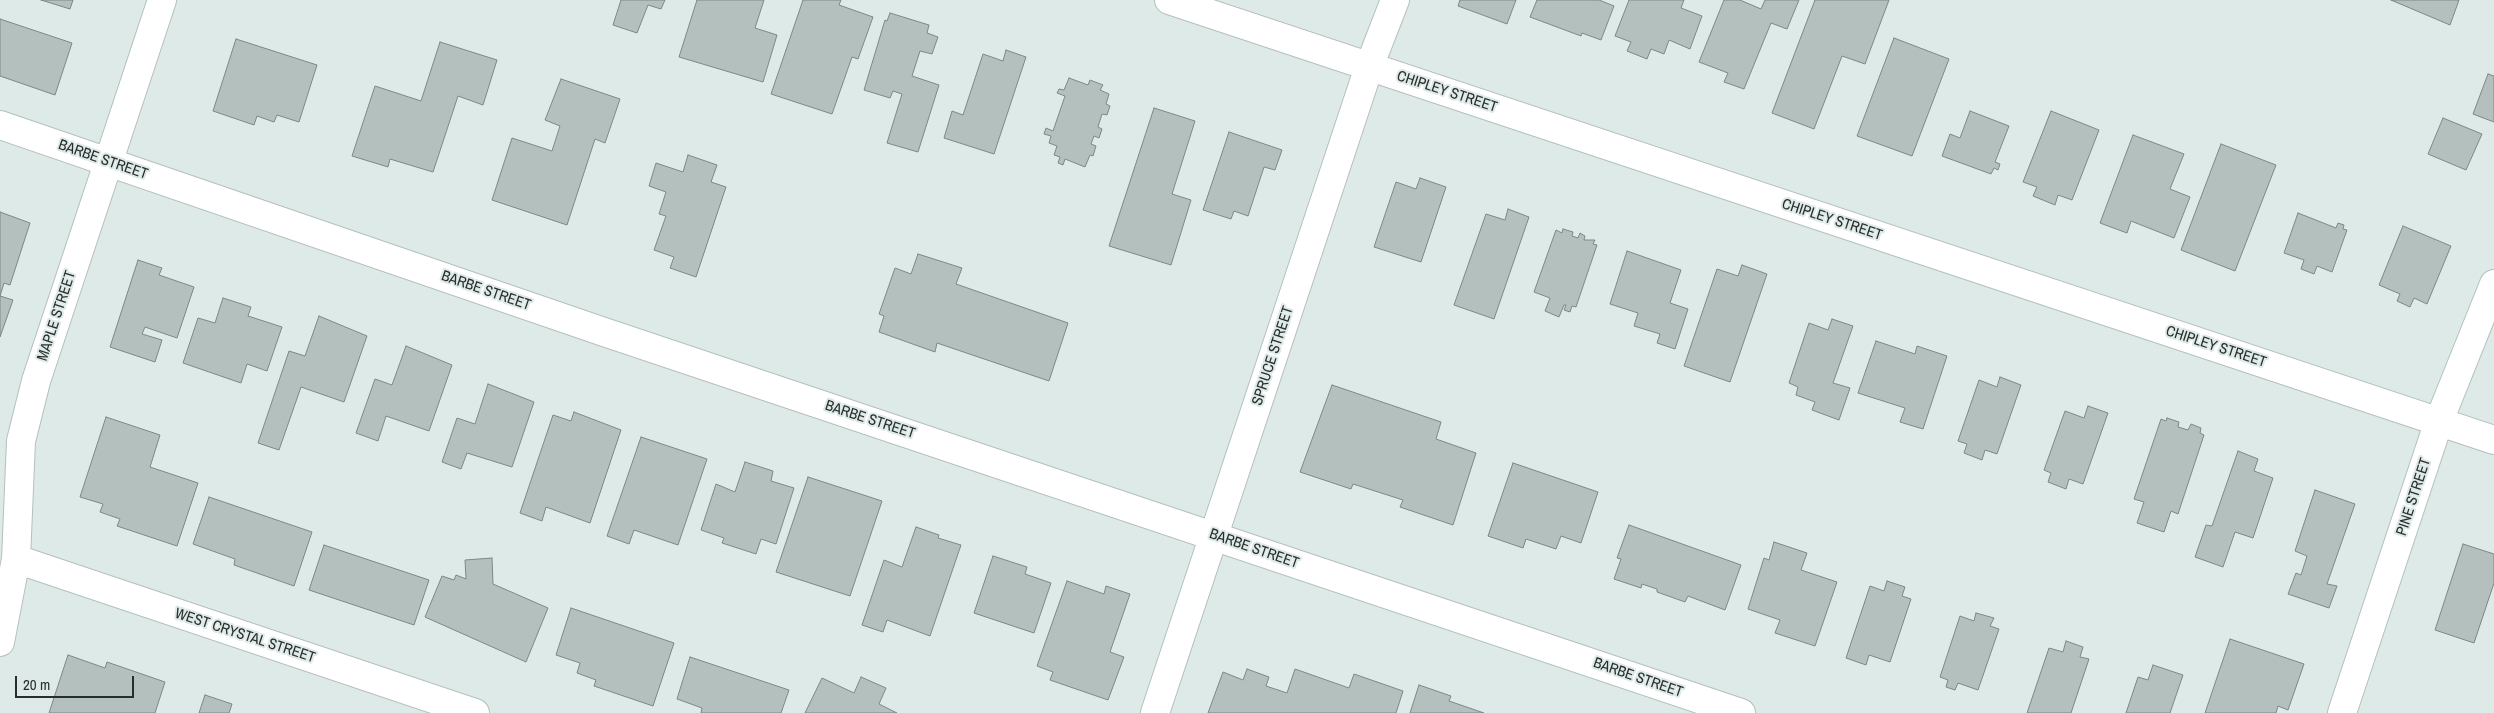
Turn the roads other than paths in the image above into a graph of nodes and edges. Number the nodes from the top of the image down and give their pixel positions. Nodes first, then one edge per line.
1 (162, 0) edge
2 (1169, 0) edge
3 (1395, 0) edge
4 (1369, 67) junction
5 (0, 125) edge
6 (108, 162) junction
7 (2494, 284) edge
8 (2439, 421) junction
9 (2494, 440) edge
10 (1214, 535) junction
11 (16, 559) junction
12 (0, 642) edge
13 (475, 713) edge
14 (1155, 713) edge
15 (1741, 713) edge
16 (2342, 713) edge

1 - 6 street, MAPLE STREET
2 - 4 street, CHIPLEY STREET
3 - 4 street, SPRUCE STREET
4 - 8 street, CHIPLEY STREET
4 - 10 street, SPRUCE STREET
5 - 6 street, BARBE STREET
6 - 10 street, BARBE STREET
6 - 11 street, MAPLE STREET
7 - 8 street, PINE STREET
8 - 9 street, CHIPLEY STREET
8 - 16 street, PINE STREET
10 - 14 street, SPRUCE STREET
10 - 15 street, BARBE STREET
11 - 12 street, MAPLE STREET
11 - 13 street, WEST CRYSTAL STREET

